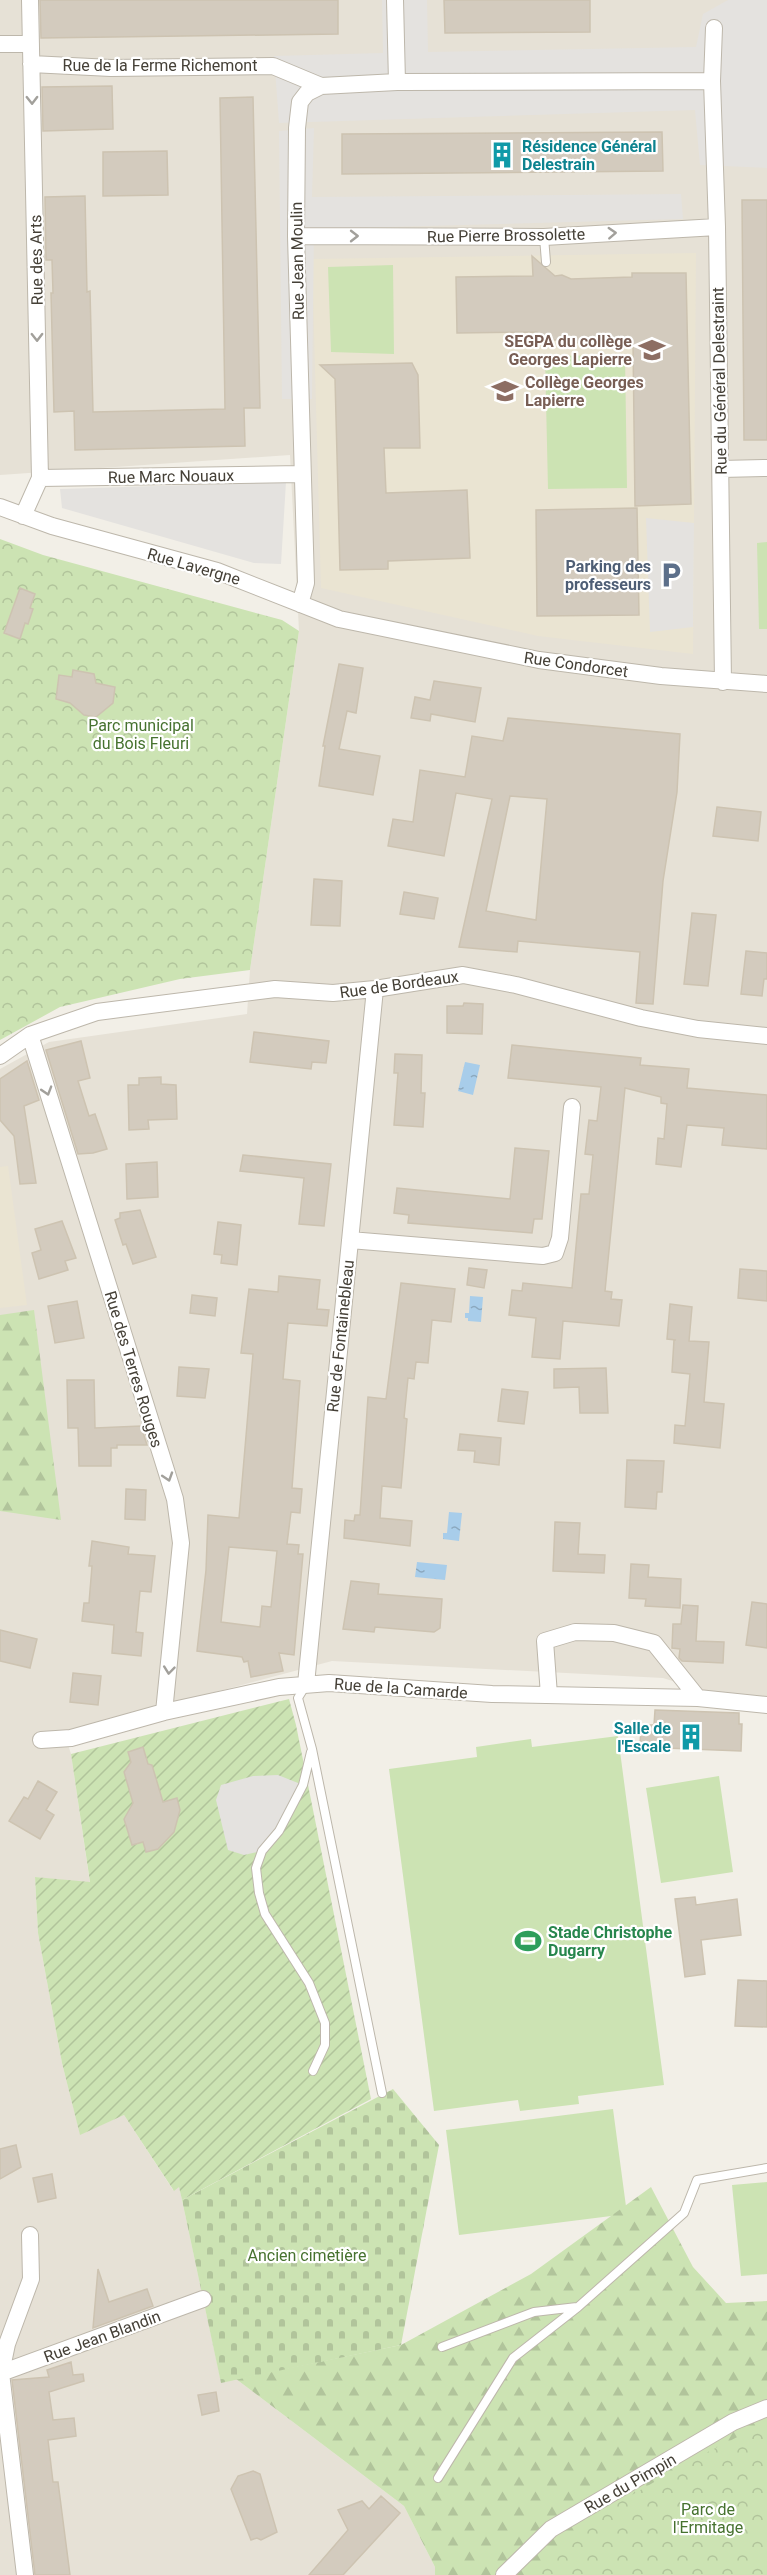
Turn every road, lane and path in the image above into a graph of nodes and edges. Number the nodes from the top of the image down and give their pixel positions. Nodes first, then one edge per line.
1 (30, 0) edge
2 (395, 0) edge
3 (714, 28) dead end
4 (31, 44) junction
5 (0, 45) edge
6 (32, 64) junction
7 (712, 81) junction
8 (397, 82) junction
9 (321, 86) junction
10 (717, 227) junction
11 (296, 236) junction
12 (544, 237) junction
13 (546, 262) dead end
14 (767, 468) edge
15 (721, 469) junction
16 (301, 474) junction
17 (40, 478) junction
18 (0, 507) edge
19 (23, 516) junction
20 (300, 604) junction
21 (387, 630) joint
22 (723, 681) junction
23 (767, 684) edge
24 (375, 989) junction
25 (30, 1035) junction
26 (767, 1036) edge
27 (0, 1056) edge
28 (572, 1107) dead end
29 (350, 1240) junction
30 (306, 1684) junction
31 (549, 1695) junction
32 (698, 1698) junction
33 (767, 1705) edge
34 (164, 1712) junction
35 (41, 1740) dead end
36 (312, 1749) junction
37 (313, 2070) dead end
38 (382, 2093) dead end
39 (767, 2168) edge
40 (30, 2235) dead end
41 (203, 2299) dead end
42 (578, 2307) junction
43 (442, 2347) dead end
44 (1, 2373) edge
45 (767, 2408) edge
46 (438, 2478) dead end
47 (25, 2575) edge
48 (504, 2575) edge

1 - 4 street, Rue des Arts
2 - 8 street
3 - 7 street, Rue du Général Delestraint
4 - 5 street
4 - 6 street, Rue des Arts
6 - 9 street, Rue de la Ferme Richemont
6 -> 17 street, Rue des Arts
7 - 8 street
7 - 10 street, Rue du Général Delestraint
8 - 9 street
9 - 11 street, Rue Jean Moulin
12 -> 10 street, Rue Pierre Brossolette
10 - 15 street, Rue du Général Delestraint
11 -> 12 street, Rue Pierre Brossolette
11 - 16 street, Rue Jean Moulin
12 - 13 lane
14 - 15 street
15 - 22 street, Rue du Général Delestraint
16 - 17 street, Rue Marc Nouaux
16 - 20 street, Rue Jean Moulin
17 - 19 street, Rue des Arts
18 - 19 street, Rue Lavergne
19 - 20 street, Rue Lavergne
20 - 21 street, Rue Lavergne
21 - 22 street, Rue Condorcet
22 - 23 street, Rue Condorcet
24 - 25 street, Rue de Bordeaux
24 - 26 street, Rue de Bordeaux
24 - 29 street, Rue de Fontainebleau
25 - 27 street, Rue de Bordeaux
25 -> 34 street, Rue des Terres Rouges
28 - 29 street
29 - 30 street, Rue de Fontainebleau
30 - 31 street, Rue de la Camarde
30 - 34 street, Rue de la Camarde
30 - 36 lane
31 - 32 street, Rue de la Camarde
31 - 32 street
32 - 33 street, Rue de la Camarde
34 - 35 street, Rue de la Camarde
36 - 37 lane
36 - 38 lane
39 - 42 lane
40 - 44 street
41 - 44 street, Rue Jean Blandin
42 - 43 lane
42 - 46 lane
44 - 47 street
45 - 48 street, Rue du Pimpin

